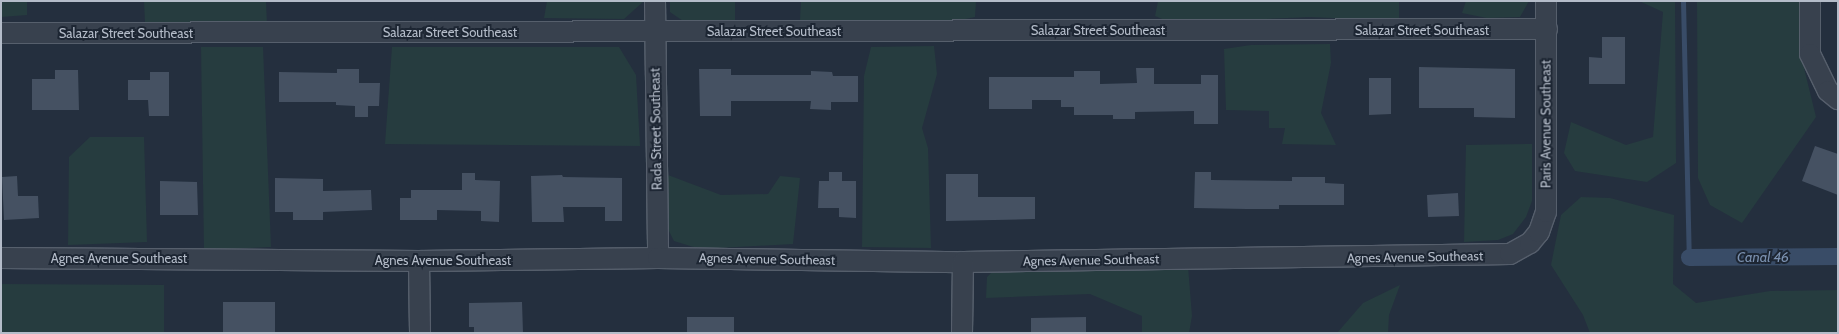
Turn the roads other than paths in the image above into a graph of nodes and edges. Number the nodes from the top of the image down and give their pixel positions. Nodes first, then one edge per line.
1 (655, 1) edge
2 (1546, 1) edge
3 (1810, 1) edge
4 (1547, 29) junction
5 (654, 32) junction
6 (1, 33) edge
7 (1833, 95) edge
8 (1530, 243) joint
9 (1, 258) edge
10 (658, 258) junction
11 (419, 261) junction
12 (963, 262) junction
13 (420, 333) edge
14 (962, 333) edge

1 - 5 street, Rada Street Southeast
2 - 4 street, Paris Avenue Southeast
3 - 7 street
4 - 5 street, Salazar Street Southeast
4 - 8 street, Paris Avenue Southeast
5 - 6 street, Salazar Street Southeast
5 - 10 street, Rada Street Southeast
8 - 12 street, Agnes Avenue Southeast
9 - 11 street, Agnes Avenue Southeast
10 - 11 street, Agnes Avenue Southeast
10 - 12 street, Agnes Avenue Southeast
11 - 13 street
12 - 14 street

